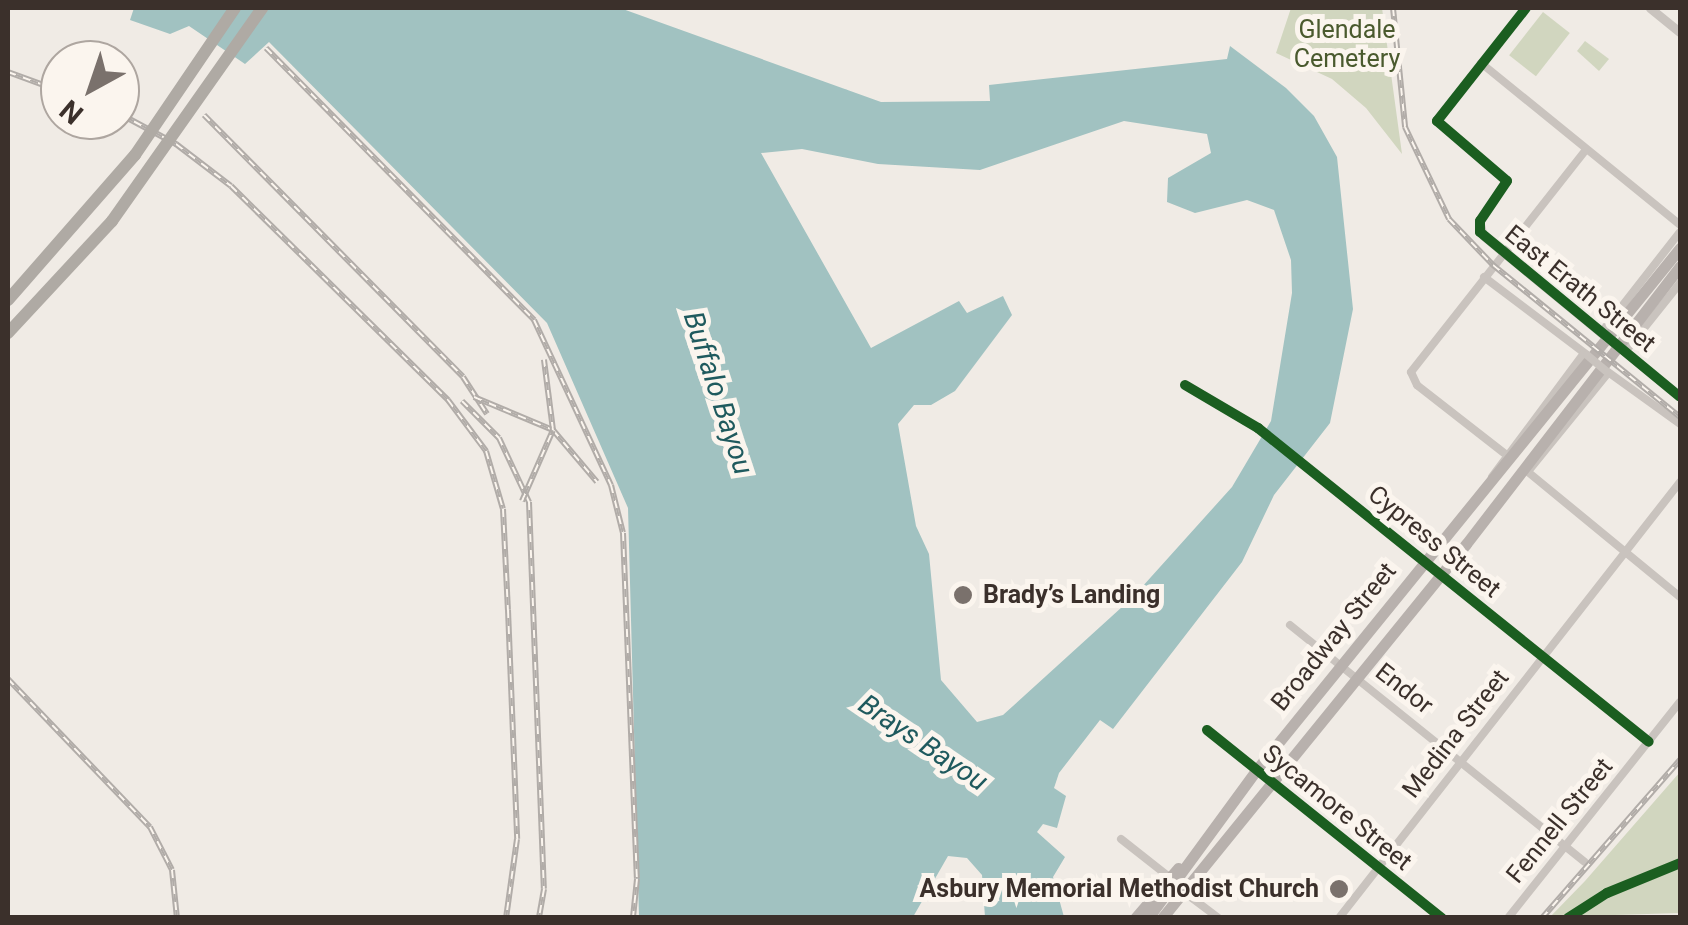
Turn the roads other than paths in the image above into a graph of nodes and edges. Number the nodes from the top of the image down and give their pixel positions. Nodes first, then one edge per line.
1 (235, 8) edge
2 (262, 8) edge
3 (1526, 8) edge
4 (1650, 8) edge
5 (1680, 31) edge
6 (1482, 64) junction
7 (1586, 150) junction
8 (1680, 228) edge
9 (1680, 248) edge
10 (1503, 253) junction
11 (1680, 266) edge
12 (1484, 278) junction
13 (1680, 284) edge
14 (8, 300) edge
15 (8, 333) edge
16 (1602, 334) junction
17 (1623, 351) junction
18 (1586, 354) junction
19 (1607, 372) junction
20 (1186, 385) dead end
21 (1680, 396) edge
22 (1680, 424) edge
23 (1504, 453) junction
24 (1528, 472) junction
25 (1680, 482) edge
26 (1490, 484) junction
27 (1500, 494) junction
28 (1624, 553) junction
29 (1424, 560) junction
30 (1442, 574) junction
31 (1680, 598) edge
32 (1290, 625) dead end
33 (1543, 656) junction
34 (1341, 664) junction
35 (1358, 678) junction
36 (1680, 702) edge
37 (1207, 730) dead end
38 (1649, 742) junction
39 (1462, 760) junction
40 (1257, 770) junction
41 (1274, 783) junction
42 (1121, 838) dead end
43 (1567, 845) junction
44 (1208, 860) junction
45 (1586, 862) dead end
46 (1185, 866) junction
47 (1379, 866) junction
48 (1168, 876) junction
49 (1188, 895) junction
50 (1430, 907) junction
51 (1136, 918) edge
52 (1148, 918) edge
53 (1162, 918) edge
54 (1172, 918) edge
55 (1218, 918) edge
56 (1338, 918) edge
57 (1420, 918) edge
58 (1442, 918) edge
59 (1508, 918) edge

1 - 14 highway, bridge
2 - 15 highway, bridge
3 - 6 street
4 - 5 street
6 - 7 street
6 - 10 street, East Erath Street
7 - 8 street
7 - 10 street
8 - 16 street
9 - 26 main road, Broadway Street
10 - 12 street
10 - 16 street, East Erath Street
11 - 27 main road, Broadway Street
12 - 18 street, East Erath Street
12 - 23 street
13 - 17 street
16 - 17 street, East Erath Street, bridge
17 - 21 street, East Erath Street
18 - 19 street, East Erath Street, bridge
18 - 23 street, Broadway Street
19 - 22 street, East Erath Street
19 - 24 street, Broadway Street
20 - 29 street, Cypress Street
23 - 26 street, Broadway Street
24 - 27 street, Broadway Street
24 - 28 street
25 - 28 street, Medina Street
26 - 29 main road, Broadway Street
27 - 30 main road, Broadway Street
28 - 31 street
28 - 33 street, Medina Street
29 - 30 street, Cypress Street
29 - 34 main road, Broadway Street
30 - 33 street, Cypress Street
30 - 35 main road, Broadway Street
32 - 34 street, Endor
33 - 38 street, Cypress Street
33 - 39 street, Medina Street
34 - 35 street, Endor
34 - 40 main road, Broadway Street
35 - 39 street, Endor
35 - 41 main road, Broadway Street
36 - 38 street, Fennell Street
37 - 40 street, Sycamore Street
38 - 43 street, Fennell Street
39 - 43 street, Endor
39 - 47 street, Medina Street
40 - 41 street, Sycamore Street
40 - 46 main road, Broadway Street
41 - 44 main road, Broadway Street
41 - 47 street, Sycamore Street
42 - 48 street
43 - 45 street, Endor
43 - 59 street, Fennell Street
44 - 49 main road
44 - 53 main road, Broadway Street
46 - 48 main road
46 - 52 main road, Broadway Street
47 - 50 street, Sycamore Street
47 - 56 street, Medina Street
48 - 51 main road
49 - 54 main road
49 - 55 street
50 - 57 street
50 - 58 street, Sycamore Street

